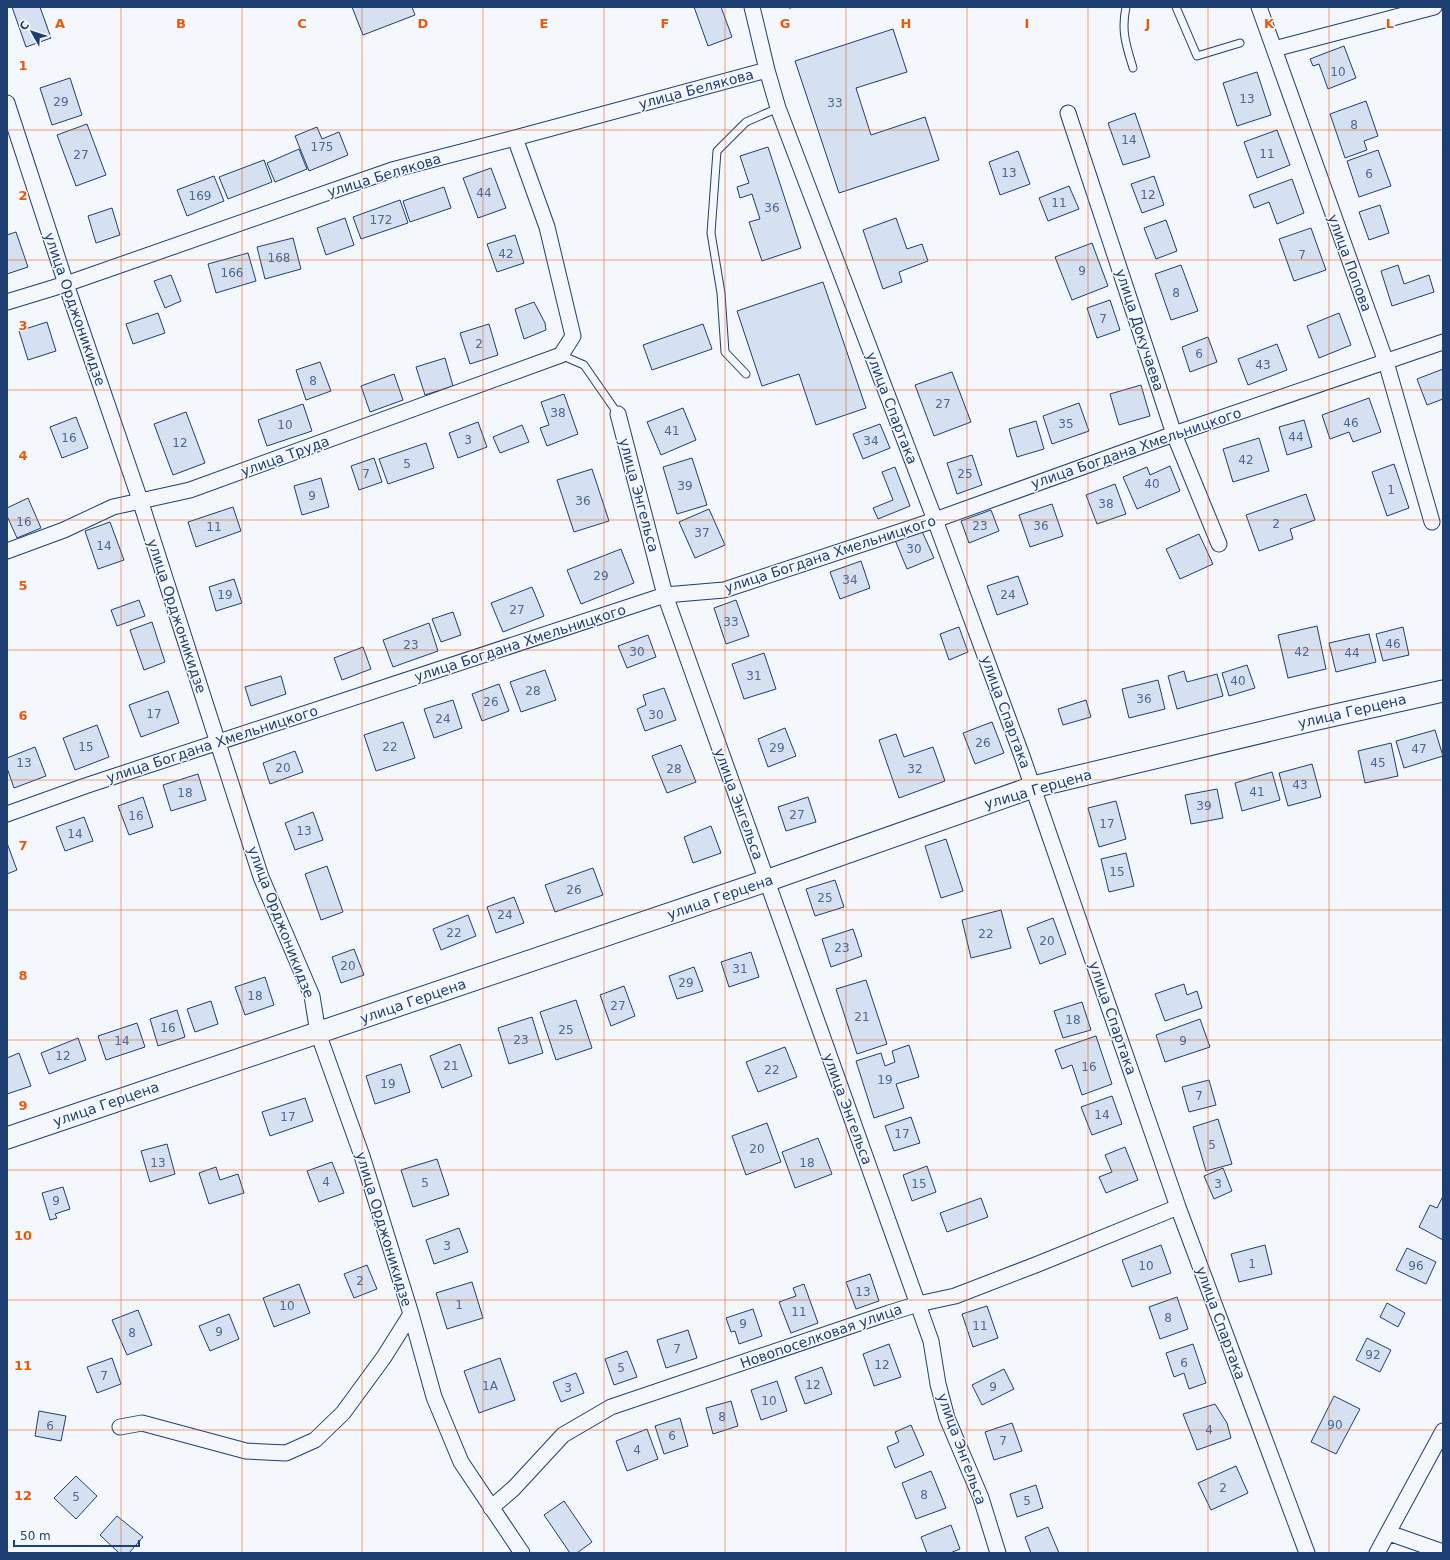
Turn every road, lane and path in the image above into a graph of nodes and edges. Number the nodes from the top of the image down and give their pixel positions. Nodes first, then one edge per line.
1 (752, 7) edge
2 (1126, 7) edge
3 (1176, 7) edge
4 (1258, 7) edge
5 (1434, 7) edge
6 (1240, 43) dead end
7 (1274, 49) junction
8 (1133, 68) dead end
9 (767, 70) junction
10 (7, 103) edge
11 (778, 108) junction
12 (1068, 113) dead end
13 (515, 138) junction
14 (66, 284) junction
15 (7, 302) edge
16 (1443, 342) edge
17 (561, 355) junction
18 (1386, 362) junction
19 (746, 374) dead end
20 (618, 414) joint
21 (1174, 434) junction
22 (140, 500) junction
23 (935, 520) junction
24 (1432, 522) dead end
25 (1219, 544) dead end
26 (7, 551) edge
27 (665, 595) junction
28 (1443, 691) edge
29 (218, 742) junction
30 (1033, 787) junction
31 (7, 814) edge
32 (766, 881) junction
33 (318, 1033) junction
34 (7, 1138) edge
35 (1178, 1207) junction
36 (918, 1304) junction
37 (411, 1314) junction
38 (120, 1427) dead end
39 (1443, 1431) edge
40 (491, 1508) junction
41 (1389, 1533) junction
42 (1443, 1552) edge
43 (522, 1553) edge
44 (998, 1553) edge
45 (1307, 1553) edge
46 (1378, 1553) edge

1 - 9 street, улица Спартака
2 - 8 lane
3 - 6 lane
4 - 7 street, улица Попова
5 - 7 street
7 - 18 street, улица Попова
9 - 11 street, улица Спартака
9 - 13 street, улица Белякова
10 - 14 street, улица Орджоникидзе
11 - 19 lane
11 - 23 street, улица Спартака
12 - 21 street, улица Докучаева
13 - 14 street, улица Белякова
13 - 17 street
14 - 15 street, улица Белякова
14 - 22 street, улица Орджоникидзе
16 - 18 street, улица Богдана Хмельницкого
17 - 20 lane, улица Энгельса
17 - 22 street, улица Труда
18 - 21 street, улица Богдана Хмельницкого
18 - 24 street, улица Попова
20 - 27 street, улица Энгельса
21 - 23 street, улица Богдана Хмельницкого
21 - 25 street, улица Докучаева
22 - 26 street, улица Труда
22 - 29 street, улица Орджоникидзе
23 - 27 street, улица Богдана Хмельницкого
23 - 30 street, улица Спартака
27 - 29 street, улица Богдана Хмельницкого
27 - 32 street, улица Энгельса
28 - 30 street, улица Герцена
29 - 31 street, улица Богдана Хмельницкого
29 - 33 street, улица Орджоникидзе
30 - 32 street, улица Герцена
30 - 35 street, улица Спартака
32 - 33 street, улица Герцена
32 - 36 street, улица Энгельса
33 - 34 street, улица Герцена
33 - 37 street, улица Орджоникидзе
35 - 36 street, Новопоселковая улица
35 - 45 street, улица Спартака
36 - 40 street, Новопоселковая улица
36 - 44 street, улица Энгельса
37 - 38 street
37 - 40 street, улица Орджоникидзе
39 - 41 street
40 - 43 street, улица Орджоникидзе
41 - 42 street
41 - 46 street

